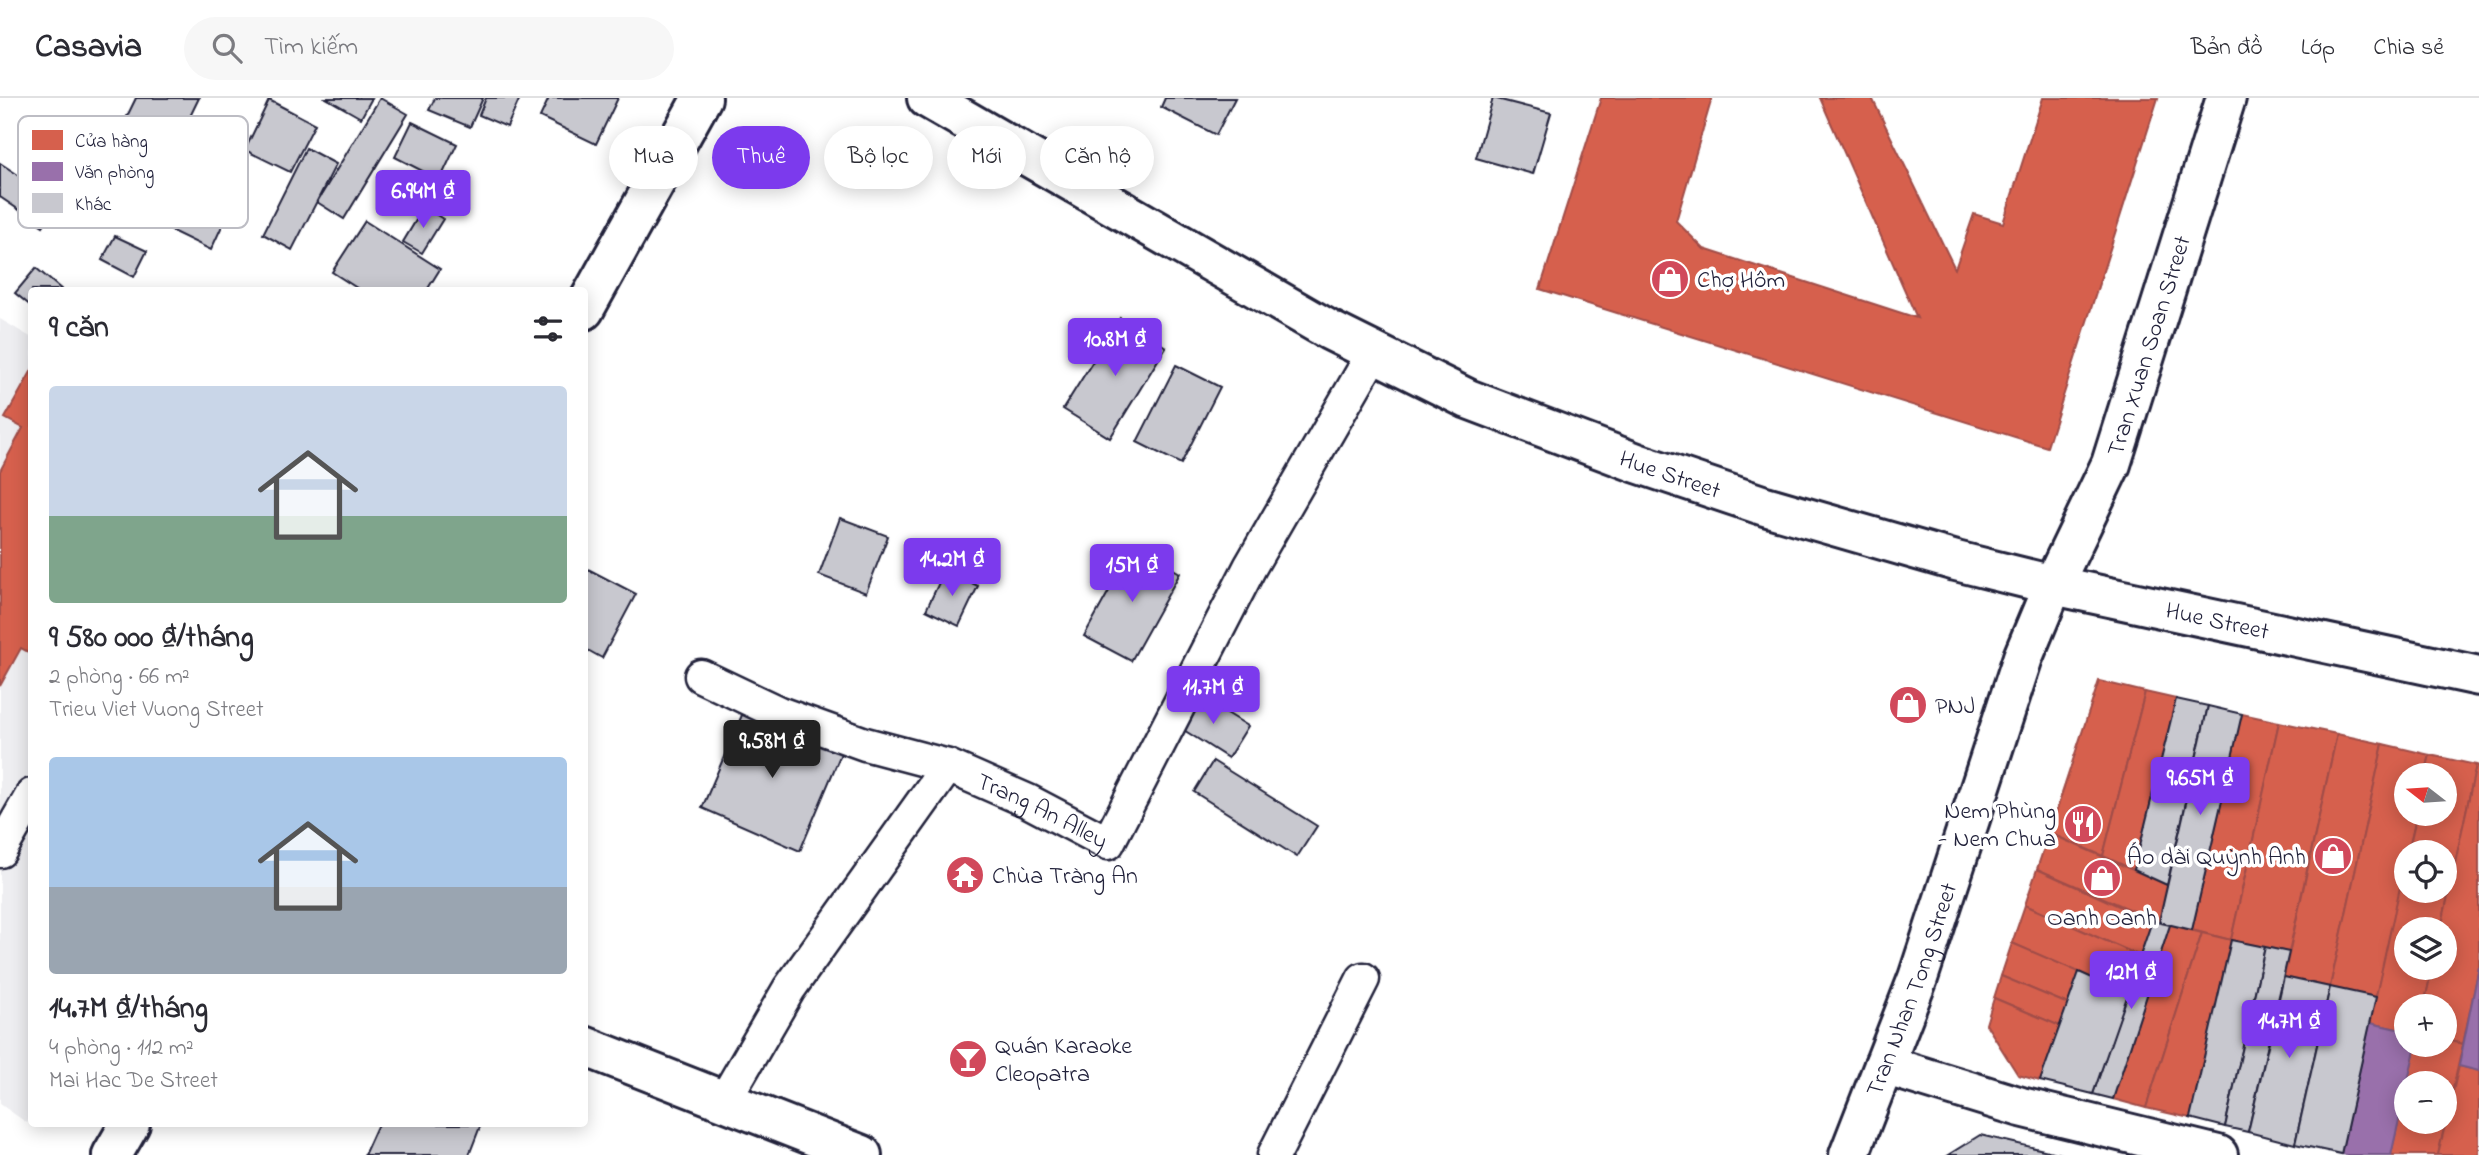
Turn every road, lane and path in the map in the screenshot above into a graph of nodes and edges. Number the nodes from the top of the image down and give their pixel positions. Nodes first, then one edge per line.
1 (702, 98) edge
2 (927, 98) edge
3 (2226, 98) edge
4 (588, 303) edge
5 (1374, 352) junction
6 (2053, 585) junction
7 (701, 676) dead end
8 (2479, 676) edge
9 (948, 766) junction
10 (28, 802) edge
11 (0, 851) edge
12 (1363, 979) dead end
13 (588, 1048) edge
14 (1884, 1065) junction
15 (724, 1101) junction
16 (128, 1127) edge
17 (112, 1155) edge
18 (862, 1155) edge
19 (1274, 1155) edge
20 (1849, 1155) edge
21 (2218, 1155) edge

1 - 4 street
2 - 5 street, Hue Street
3 - 6 street, Tran Xuan Soan Street
5 - 6 street, Hue Street
5 - 9 lane, Trang An Alley
6 - 8 street, Hue Street
6 - 14 street, Tran Nhan Tong Street
7 - 9 lane
9 - 15 lane, Trang An Alley
10 - 11 lane
12 - 19 lane
13 - 15 street
14 - 20 street, Tran Nhan Tong Street
14 - 21 street
15 - 18 street
16 - 17 street

